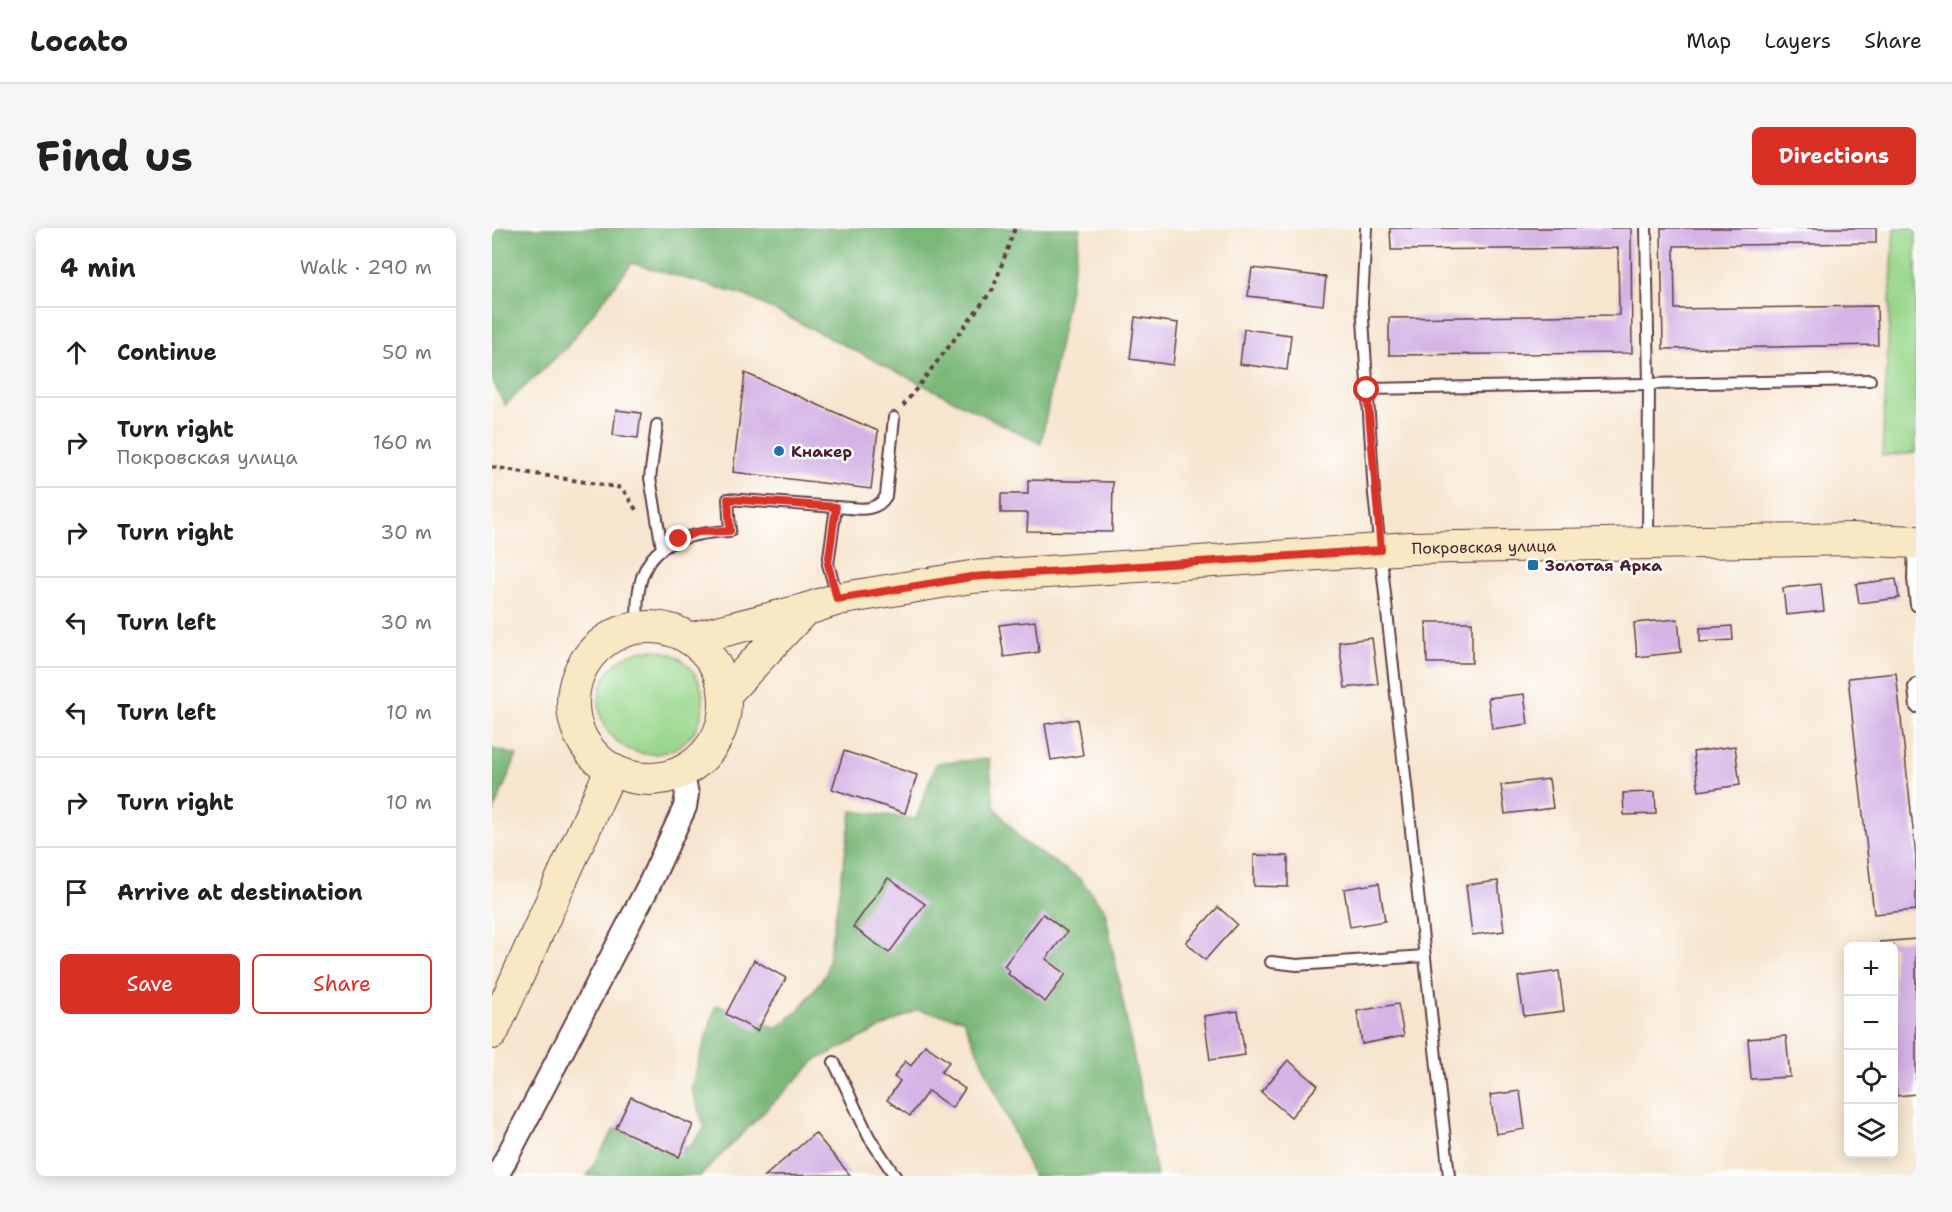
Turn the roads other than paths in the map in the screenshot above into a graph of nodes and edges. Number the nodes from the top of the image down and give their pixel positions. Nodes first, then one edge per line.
1 (1366, 228) edge
2 (1646, 228) edge
3 (1870, 380) dead end
4 (1649, 383) junction
5 (1367, 390) junction
6 (894, 418) road end
7 (657, 426) dead end
8 (836, 507) junction
9 (1648, 542) junction
10 (1915, 542) edge
11 (662, 548) junction
12 (1381, 550) junction
13 (837, 599) junction
14 (1916, 605) edge
15 (804, 610) junction
16 (638, 627) junction
17 (690, 639) junction
18 (1916, 684) edge
19 (725, 694) junction
20 (1916, 707) edge
21 (611, 770) junction
22 (682, 772) junction
23 (1424, 956) junction
24 (1271, 962) dead end
25 (492, 1033) edge
26 (834, 1062) dead end
27 (497, 1176) edge
28 (896, 1176) edge
29 (1449, 1176) edge

1 - 5 lane
2 - 4 lane
3 - 4 lane
4 - 5 lane
4 - 9 lane
5 - 12 lane
6 - 8 lane
7 - 11 lane
8 - 11 lane
8 - 13 lane
9 - 10 street, Покровская улица
9 - 12 street, Покровская улица
10 - 14 lane
11 - 16 lane
12 - 13 street, Покровская улица
12 - 23 lane
13 - 15 street, Покровская улица
15 - 17 street, Покровская улица
15 - 19 street
16 - 17 street
16 - 21 street
17 - 19 street
18 - 20 lane
19 - 22 street
21 - 22 street
21 - 25 street
22 - 27 street
23 - 24 lane
23 - 29 lane
26 - 28 lane

